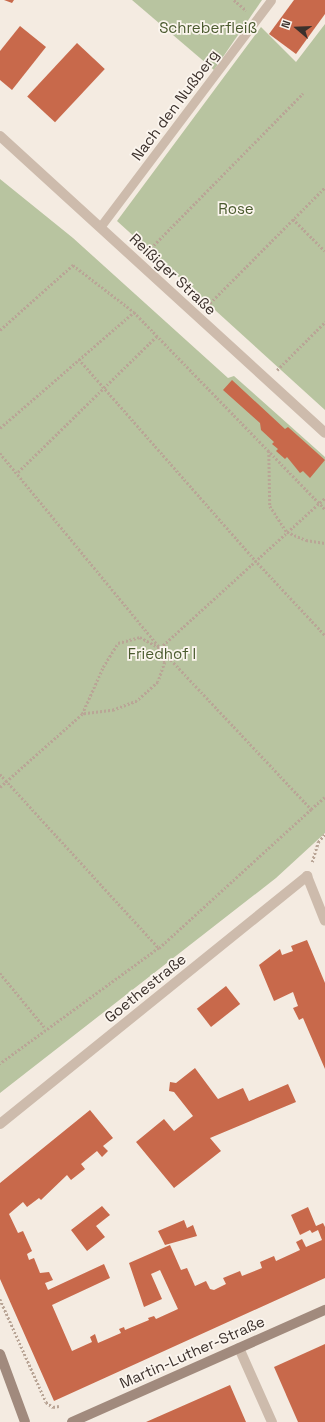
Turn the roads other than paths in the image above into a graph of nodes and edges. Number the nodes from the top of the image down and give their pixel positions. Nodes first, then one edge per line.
1 (271, 0) edge
2 (0, 136) edge
3 (100, 227) junction
4 (325, 433) edge
5 (325, 921) edge
6 (0, 1124) edge
7 (325, 1310) edge
8 (239, 1348) junction
9 (0, 1354) edge
10 (25, 1422) edge
11 (72, 1422) edge
12 (272, 1422) edge

1 - 3 lane, Nach den Nußberg
2 - 3 street, Reißiger Straße
3 - 4 street, Reißiger Straße
5 - 6 street, Goethestraße
7 - 8 main road, Martin-Luther-Straße
8 - 11 main road, Martin-Luther-Straße
8 - 12 street
9 - 10 main road

